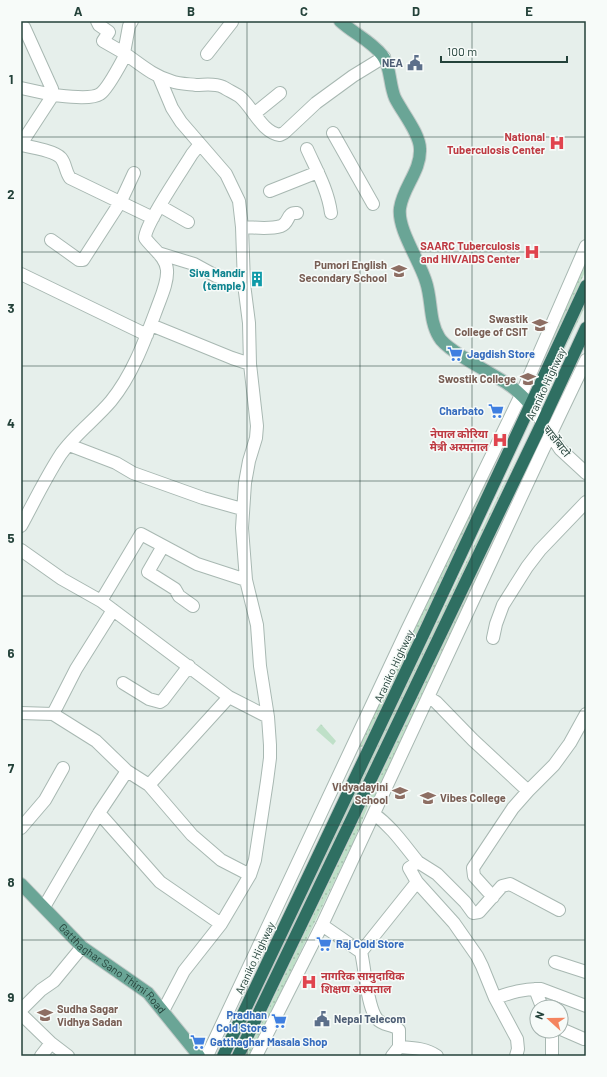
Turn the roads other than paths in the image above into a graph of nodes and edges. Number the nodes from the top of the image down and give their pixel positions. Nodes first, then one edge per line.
1 (97, 21) edge
2 (132, 21) edge
3 (230, 21) edge
4 (340, 21) edge
5 (24, 27) dead end
6 (125, 54) junction
7 (207, 54) dead end
8 (384, 57) junction
9 (159, 77) junction
10 (21, 88) edge
11 (280, 93) dead end
12 (53, 95) junction
13 (254, 114) junction
14 (333, 133) dead end
15 (21, 144) edge
16 (200, 144) junction
17 (307, 149) dead end
18 (318, 172) junction
19 (134, 173) dead end
20 (270, 191) dead end
21 (121, 201) junction
22 (373, 204) dead end
23 (160, 206) junction
24 (297, 212) dead end
25 (331, 212) dead end
26 (153, 218) junction
27 (188, 222) dead end
28 (242, 227) junction
29 (51, 240) dead end
30 (586, 246) edge
31 (158, 253) junction
32 (21, 274) edge
33 (244, 284) junction
34 (586, 286) edge
35 (586, 328) edge
36 (149, 330) junction
37 (586, 360) edge
38 (250, 364) junction
39 (521, 395) junction
40 (530, 405) junction
41 (542, 423) junction
42 (550, 435) junction
43 (69, 445) junction
44 (586, 473) edge
45 (586, 502) edge
46 (242, 509) junction
47 (21, 526) edge
48 (163, 546) junction
49 (21, 550) edge
50 (246, 580) junction
51 (101, 601) junction
52 (193, 606) dead end
53 (113, 610) junction
54 (493, 638) dead end
55 (189, 666) junction
56 (123, 683) dead end
57 (229, 697) junction
58 (428, 697) junction
59 (21, 713) edge
60 (53, 714) junction
61 (586, 714) edge
62 (268, 717) junction
63 (63, 768) dead end
64 (127, 771) junction
65 (149, 785) junction
66 (528, 791) junction
67 (99, 813) junction
68 (374, 814) junction
69 (21, 828) edge
70 (418, 862) junction
71 (250, 875) junction
72 (417, 882) junction
73 (21, 884) edge
74 (493, 897) junction
75 (44, 908) junction
76 (559, 910) dead end
77 (221, 924) junction
78 (322, 925) junction
79 (82, 947) junction
80 (361, 952) junction
81 (555, 962) dead end
82 (586, 972) edge
83 (535, 988) junction
84 (495, 998) junction
85 (539, 999) edge
86 (586, 1006) edge
87 (21, 1010) edge
88 (164, 1011) junction
89 (21, 1014) edge
90 (569, 1032) edge
91 (552, 1039) edge
92 (584, 1039) dead end
93 (51, 1043) junction
94 (395, 1052) edge
95 (41, 1056) edge
96 (68, 1056) edge
97 (199, 1056) edge
98 (207, 1056) edge
99 (223, 1056) edge
100 (238, 1056) edge
101 (256, 1056) edge
102 (437, 1056) edge
103 (516, 1056) edge
104 (552, 1056) edge

1 - 6 street
2 - 6 street
3 - 7 street
4 - 8 main road
5 - 12 street
6 - 9 street
6 - 12 street
8 - 13 street
8 - 39 main road
9 - 13 street
9 - 16 street
10 - 12 street
11 - 13 street
12 - 15 street
14 - 22 street
15 - 21 street
16 - 23 street
16 - 28 street
17 - 18 street
18 - 20 street
18 - 25 street
19 - 21 street
21 - 26 street
21 - 29 street
23 - 26 street
23 - 27 street
24 - 28 street
26 - 31 street
28 - 33 street
30 - 39 street
31 - 33 street
31 - 36 street
32 - 36 street
33 - 38 street
34 - 40 highway, Araniko Highway
35 - 41 highway, Araniko Highway
36 - 38 street
36 - 43 street
37 - 42 street
38 - 46 street
39 - 40 main road
39 - 98 street
40 - 41 street, चार्डोबाटो
40 - 99 highway, Araniko Highway
41 - 42 street, चार्डोबाटो
41 - 100 highway, Araniko Highway
42 - 44 street, चार्डोबाटो
42 - 58 street
43 - 46 street
43 - 47 street
45 - 54 street
46 - 50 street
48 - 50 street
48 - 51 street
48 - 52 street
49 - 51 street
50 - 62 street
51 - 53 street
53 - 55 street
53 - 60 street
55 - 56 street
55 - 57 street
57 - 62 street
57 - 65 street
58 - 66 street
58 - 68 street
59 - 60 street
60 - 64 street
61 - 66 street
62 - 71 street
63 - 69 street
64 - 65 street
64 - 67 street
65 - 71 street
66 - 74 street
67 - 75 street
67 - 77 street
68 - 70 street
68 - 78 street
70 - 72 street
70 - 74 street
71 - 77 street
72 - 80 street
72 - 84 street
73 - 75 main road, Gatthaghar Sano Thimi Road
74 - 76 street
75 - 79 main road, Gatthaghar Sano Thimi Road
77 - 88 street
78 - 80 street
78 - 101 street
79 - 87 street
79 - 88 main road, Gatthaghar Sano Thimi Road
80 - 94 street
81 - 82 street
83 - 84 street
83 - 85 street
83 - 86 street
84 - 103 street
88 - 97 main road, Gatthaghar Sano Thimi Road
89 - 93 street
90 - 92 street
91 - 104 street
93 - 95 street
93 - 96 street
94 - 102 street

